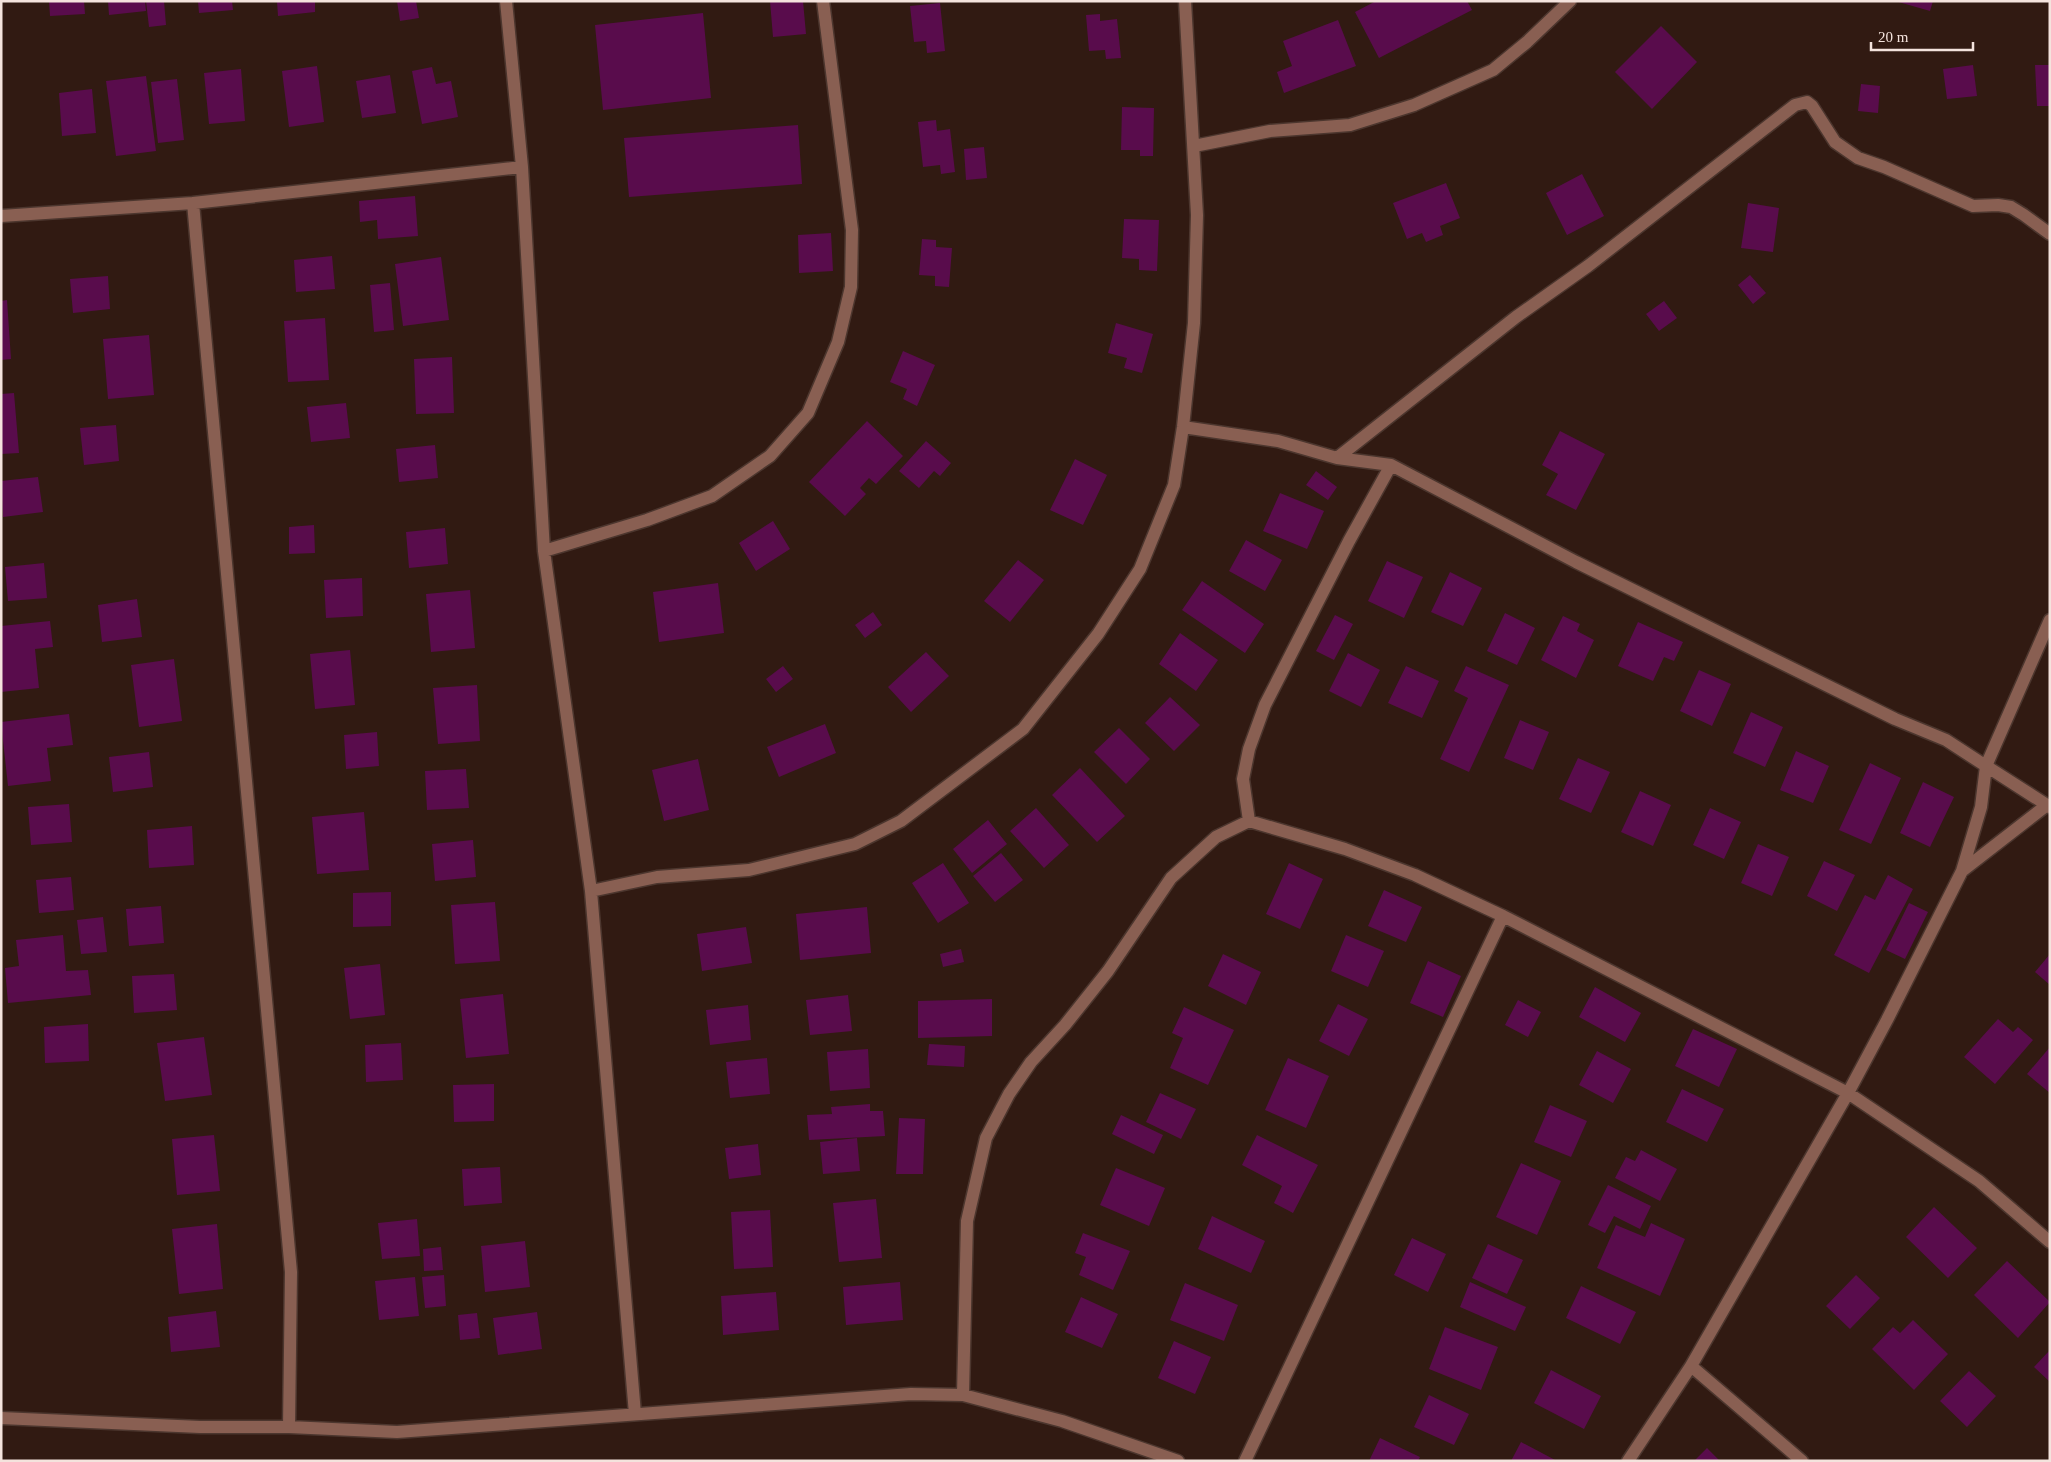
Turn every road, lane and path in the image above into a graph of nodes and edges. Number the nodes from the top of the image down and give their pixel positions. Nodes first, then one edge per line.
1 (506, 1) edge
2 (823, 1) edge
3 (1185, 1) edge
4 (1570, 1) edge
5 (1194, 146) junction
6 (522, 166) junction
7 (193, 203) junction
8 (1, 216) edge
9 (2050, 234) edge
10 (1183, 427) junction
11 (1337, 458) junction
12 (1391, 465) junction
13 (544, 551) junction
14 (2050, 620) edge
15 (1986, 766) junction
16 (2048, 806) edge
17 (1249, 821) junction
18 (1962, 871) junction
19 (592, 891) junction
20 (1503, 916) junction
21 (1848, 1093) junction
22 (2050, 1242) edge
23 (1691, 1366) junction
24 (963, 1395) junction
25 (635, 1414) junction
26 (1, 1418) edge
27 (290, 1427) junction
28 (1178, 1461) edge
29 (1245, 1461) edge
30 (1628, 1461) edge
31 (1802, 1461) edge

1 - 6 street
2 - 13 street
3 - 5 street
4 - 5 street
5 - 10 street
6 - 7 street
6 - 13 street
7 - 8 street
7 - 27 street
9 - 11 street
10 - 11 street
10 - 19 street
11 - 12 street
12 - 15 street
12 - 17 street
13 - 19 street
14 - 15 street
15 - 16 street
15 - 18 street
16 - 18 street
17 - 20 street
17 - 24 street
18 - 21 street
19 - 25 street
20 - 21 street
20 - 29 street
21 - 22 street
21 - 23 street
23 - 30 street
23 - 31 street
24 - 25 street
24 - 28 street
25 - 27 street
26 - 27 street

